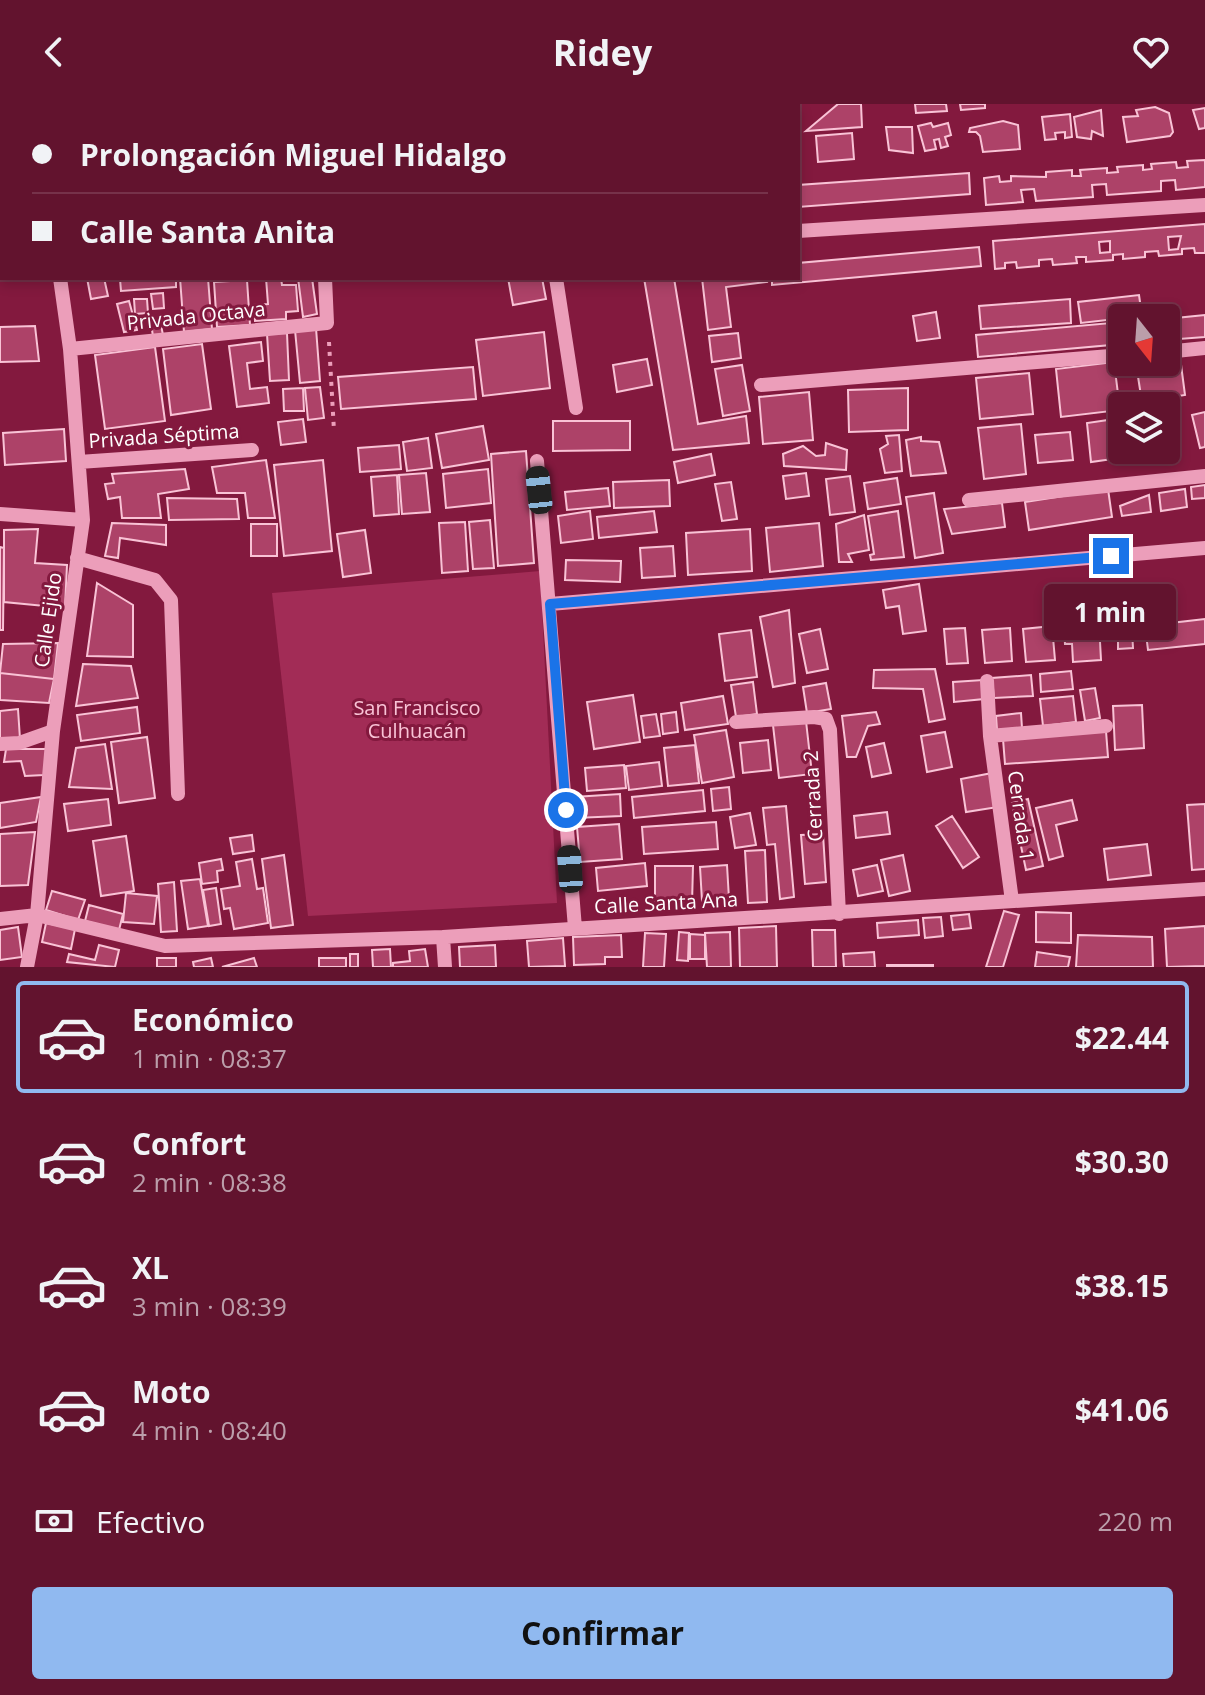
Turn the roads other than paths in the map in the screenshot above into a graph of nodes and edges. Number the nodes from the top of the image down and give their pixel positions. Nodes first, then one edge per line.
1 (1205, 205) edge
2 (800, 231) edge
3 (60, 280) edge
4 (325, 280) edge
5 (556, 280) edge
6 (1205, 348) edge
7 (70, 349) junction
8 (1180, 351) edge
9 (1108, 356) edge
10 (761, 385) dead end
11 (576, 408) dead end
12 (252, 450) dead end
13 (537, 461) dead end
14 (79, 462) junction
15 (1205, 476) edge
16 (969, 500) dead end
17 (0, 514) edge
18 (83, 520) junction
19 (1205, 548) edge
20 (77, 558) junction
21 (550, 604) junction
22 (987, 681) dead end
23 (736, 722) dead end
24 (1106, 726) dead end
25 (53, 731) junction
26 (990, 736) junction
27 (0, 744) edge
28 (178, 794) dead end
29 (1205, 889) edge
30 (1012, 901) junction
31 (839, 914) junction
32 (37, 915) junction
33 (0, 919) edge
34 (575, 928) junction
35 (443, 937) junction
36 (27, 967) edge
37 (445, 967) edge

1 - 2 street
3 - 7 street, Calle Ejido
4 - 7 street, Privada Octava
5 - 11 street
6 - 8 street
7 - 14 street, Calle Ejido
9 - 10 street
12 - 14 street, Privada Séptima
13 - 21 street
14 - 18 street, Calle Ejido
15 - 16 street
17 - 18 street
18 - 20 street, Calle Ejido
19 - 21 street
20 - 25 street, Calle Ejido
20 - 28 street
21 - 34 street
22 - 26 street, Cerrada 1
23 - 31 street, Cerrada 2
24 - 26 street
25 - 27 street
25 - 32 street, Calle Ejido
26 - 30 street, Cerrada 1
29 - 30 street, Calle Santa Ana
30 - 31 street, Calle Santa Ana
31 - 34 street, Calle Santa Ana
32 - 33 street, Calle Santa Ana
32 - 35 street, Calle Santa Ana
32 - 36 street, Calle Ejido
34 - 35 street, Calle Santa Ana
35 - 37 street

